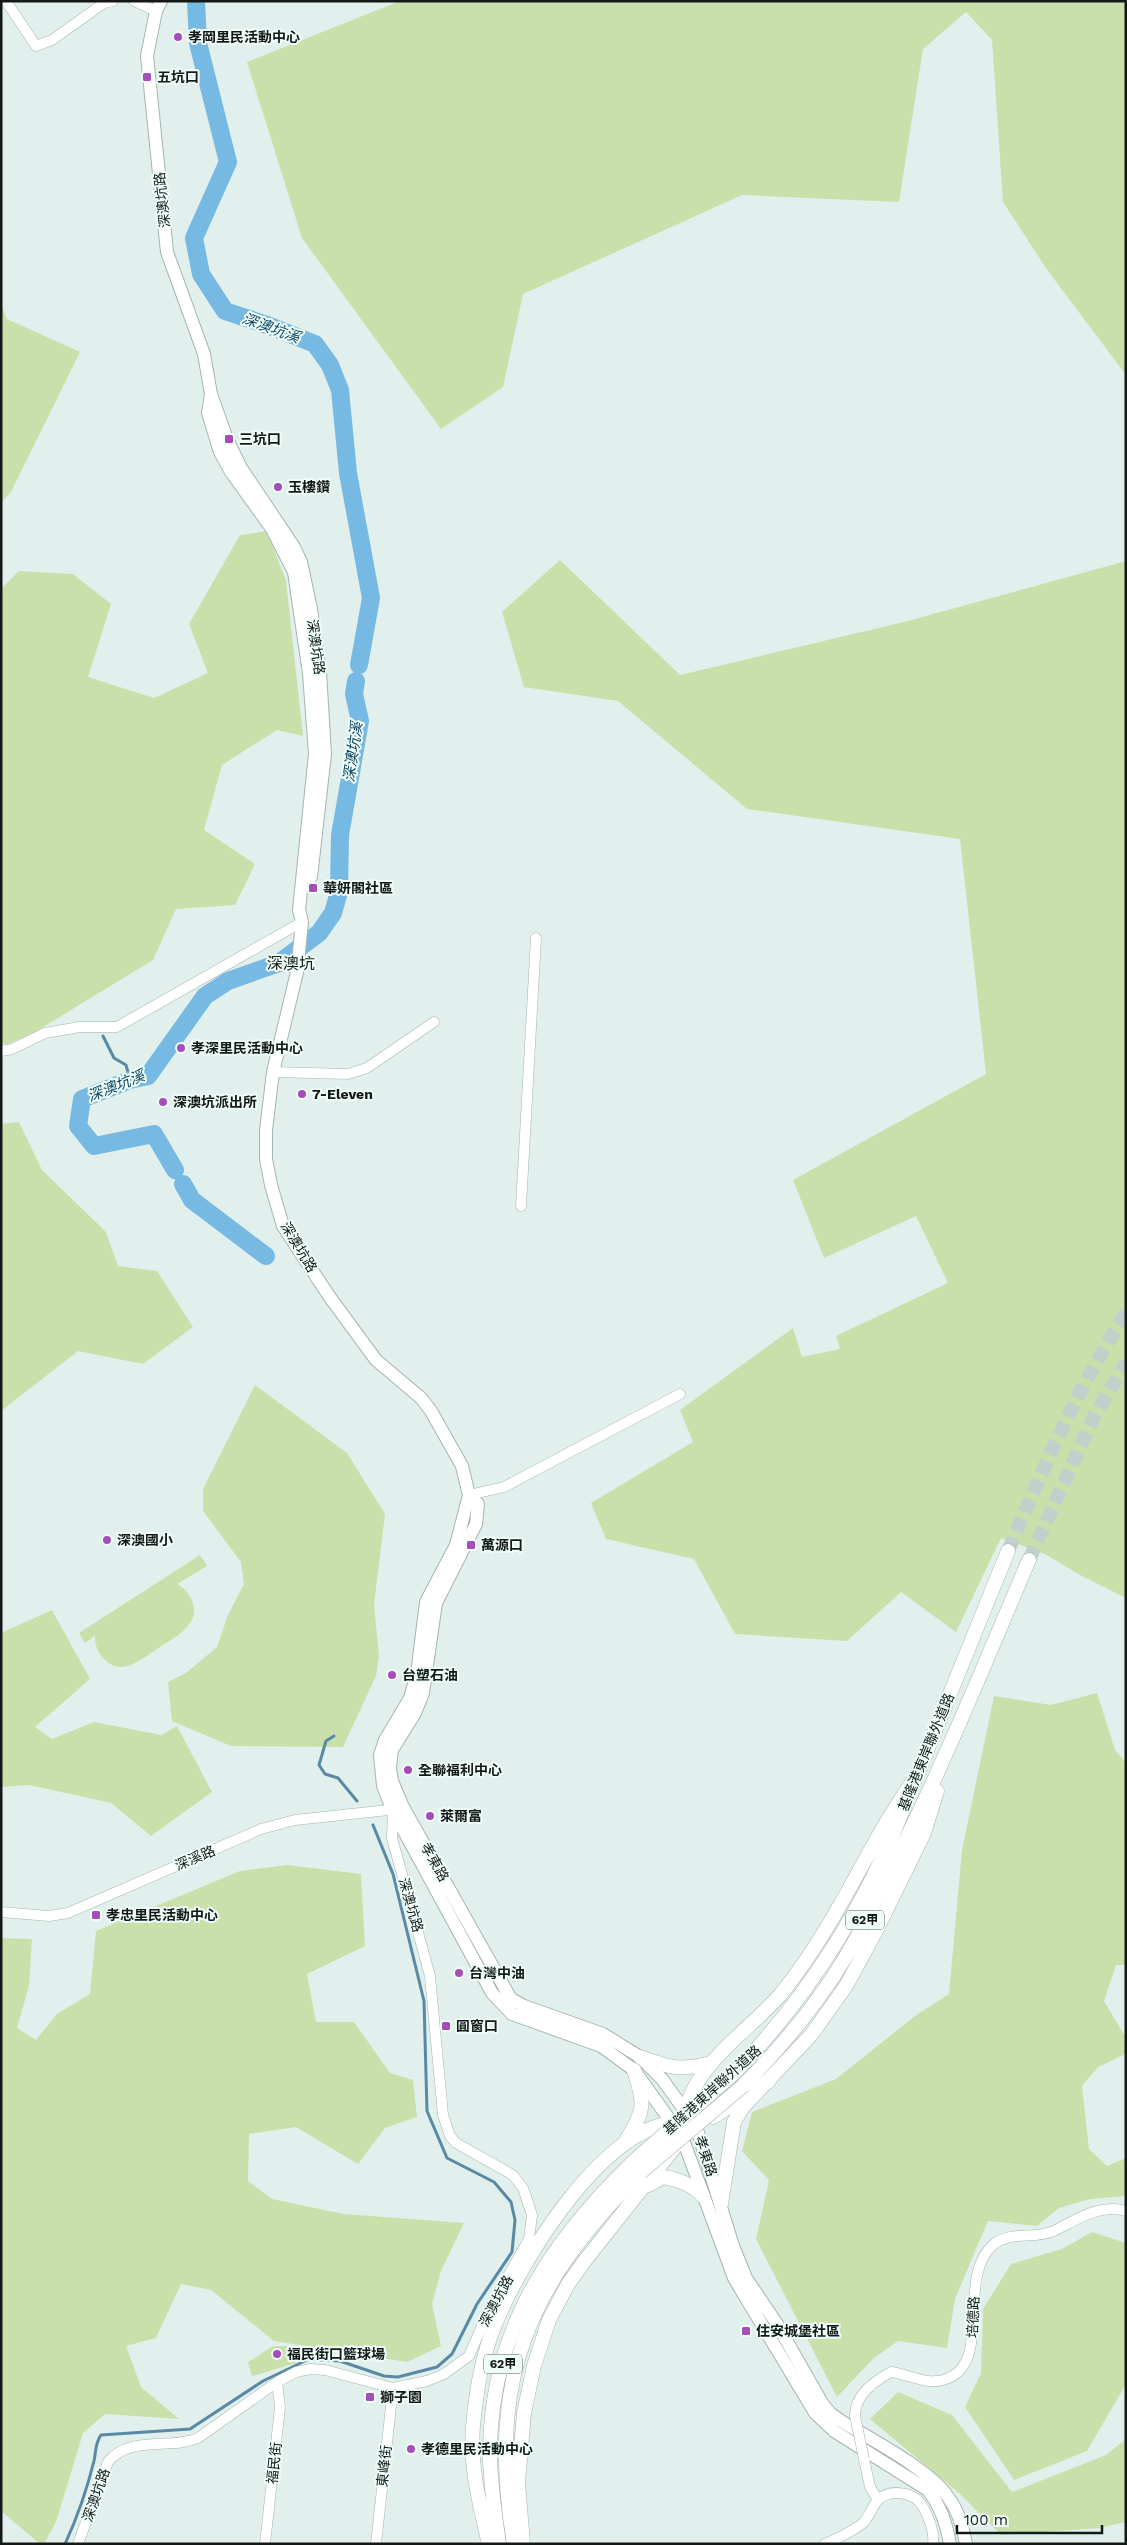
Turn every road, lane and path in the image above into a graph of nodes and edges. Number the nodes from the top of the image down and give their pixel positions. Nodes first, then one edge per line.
1 (113, 1) edge
2 (134, 1) edge
3 (4, 2) edge
4 (158, 6) edge
5 (302, 926) junction
6 (536, 938) dead end
7 (434, 1022) dead end
8 (1, 1051) edge
9 (274, 1072) junction
10 (521, 1206) dead end
11 (680, 1394) dead end
12 (469, 1495) junction
13 (1008, 1551) tunnel mouth
14 (1029, 1560) tunnel mouth
15 (954, 1736) junction
16 (916, 1776) junction
17 (398, 1809) junction
18 (1, 1912) edge
19 (640, 2057) junction
20 (712, 2063) junction
21 (634, 2070) junction
22 (769, 2081) junction
23 (684, 2120) junction
24 (682, 2137) junction
25 (599, 2166) junction
26 (637, 2167) junction
27 (704, 2196) junction
28 (721, 2204) junction
29 (630, 2206) junction
30 (595, 2210) junction
31 (1126, 2211) edge
32 (277, 2382) junction
33 (393, 2388) junction
34 (878, 2500) junction
35 (78, 2544) edge
36 (265, 2544) edge
37 (376, 2544) edge
38 (488, 2544) edge
39 (499, 2544) edge
40 (514, 2544) edge
41 (523, 2544) edge
42 (825, 2544) edge
43 (933, 2544) edge
44 (950, 2544) edge
45 (966, 2544) edge

1 - 3 street
2 - 4 street
4 - 5 main road, 深澳坑路
5 - 8 street
5 - 9 main road, 深澳坑路
6 - 10 street
7 - 9 street
9 - 12 main road, 深澳坑路
11 - 12 street
12 - 17 main road, 深澳坑路
13 - 16 highway, 基隆港東岸聯外道路 / 62甲
14 - 15 highway, 基隆港東岸聯外道路 / 62甲
15 - 22 highway
15 - 26 highway, 基隆港東岸聯外道路 / 62甲, bridge
16 - 20 highway
16 - 26 highway, 基隆港東岸聯外道路 / 62甲, bridge
17 - 18 street, 深溪路
17 - 19 main road, 孝東路
17 - 21 main road, 孝東路
17 - 33 street, 深澳坑路
19 - 20 highway
19 - 23 main road, 孝東路
20 - 23 highway
21 - 23 main road, 孝東路
21 - 25 highway
22 - 23 highway
22 - 28 highway
23 - 24 highway
23 - 25 highway
23 - 28 main road, 孝東路
24 - 27 main road, 孝東路
24 - 29 highway
25 - 38 highway
26 - 30 highway, 基隆港東岸聯外道路 / 62甲
27 - 29 highway
27 - 44 main road, 孝東路
28 - 45 main road, 孝東路
29 - 41 highway
30 - 39 highway, 基隆港東岸聯外道路 / 62甲
30 - 40 highway, 基隆港東岸聯外道路 / 62甲
31 - 34 street, 培德路, bridge
32 - 33 street, 深澳坑路
32 - 35 street, 深澳坑路
32 - 36 street, 福民街
33 - 37 street, 東峰街
34 - 42 street
34 - 43 street

